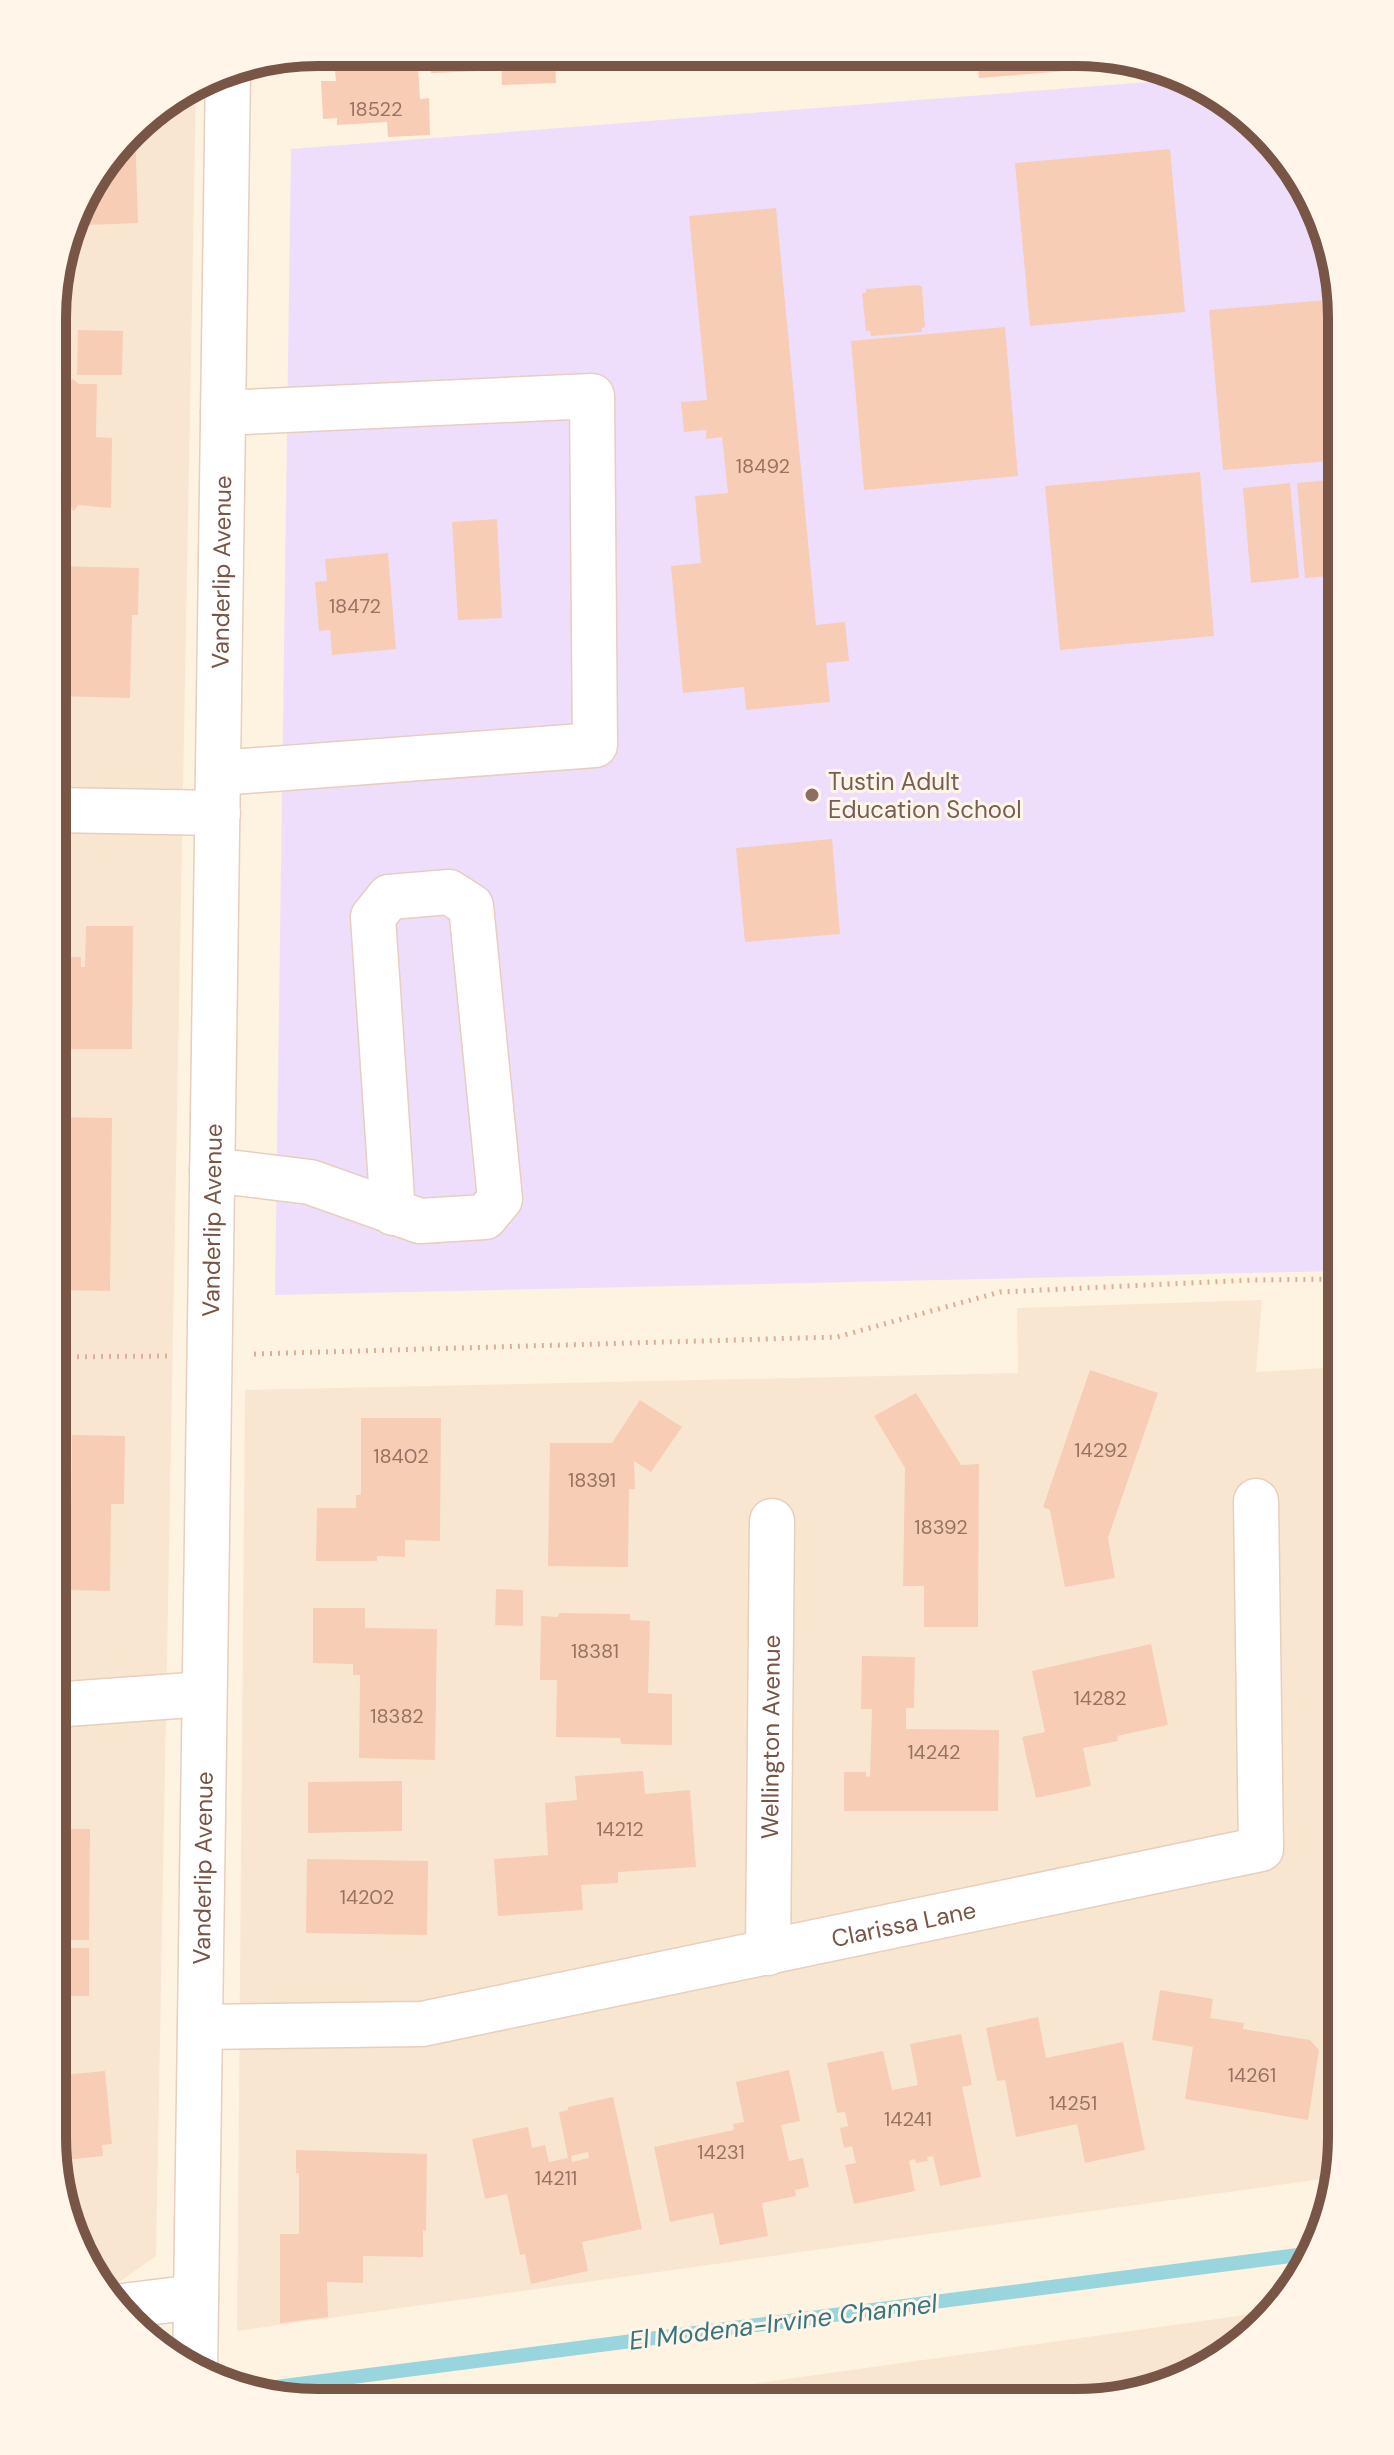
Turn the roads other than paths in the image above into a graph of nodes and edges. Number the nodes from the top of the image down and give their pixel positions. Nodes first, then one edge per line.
1 (228, 83) edge
2 (223, 413) junction
3 (218, 793) junction
4 (66, 809) edge
5 (212, 1170) junction
6 (393, 1213) junction
7 (1256, 1501) dead end
8 (772, 1521) dead end
9 (204, 1694) junction
10 (66, 1704) edge
11 (768, 1953) junction
12 (200, 2027) junction
13 (196, 2297) junction
14 (131, 2305) edge
15 (195, 2357) edge

1 - 2 street, Vanderlip Avenue
2 - 3 street, Vanderlip Avenue
2 - 3 street
3 - 4 street
3 - 5 street, Vanderlip Avenue
5 - 6 street
5 - 9 street, Vanderlip Avenue
6 - 6 street
7 - 11 street, Clarissa Lane
8 - 11 street, Wellington Avenue
9 - 10 street
9 - 12 street, Vanderlip Avenue
11 - 12 street, Clarissa Lane
12 - 13 street, Vanderlip Avenue
13 - 14 street
13 - 15 street, Vanderlip Avenue

